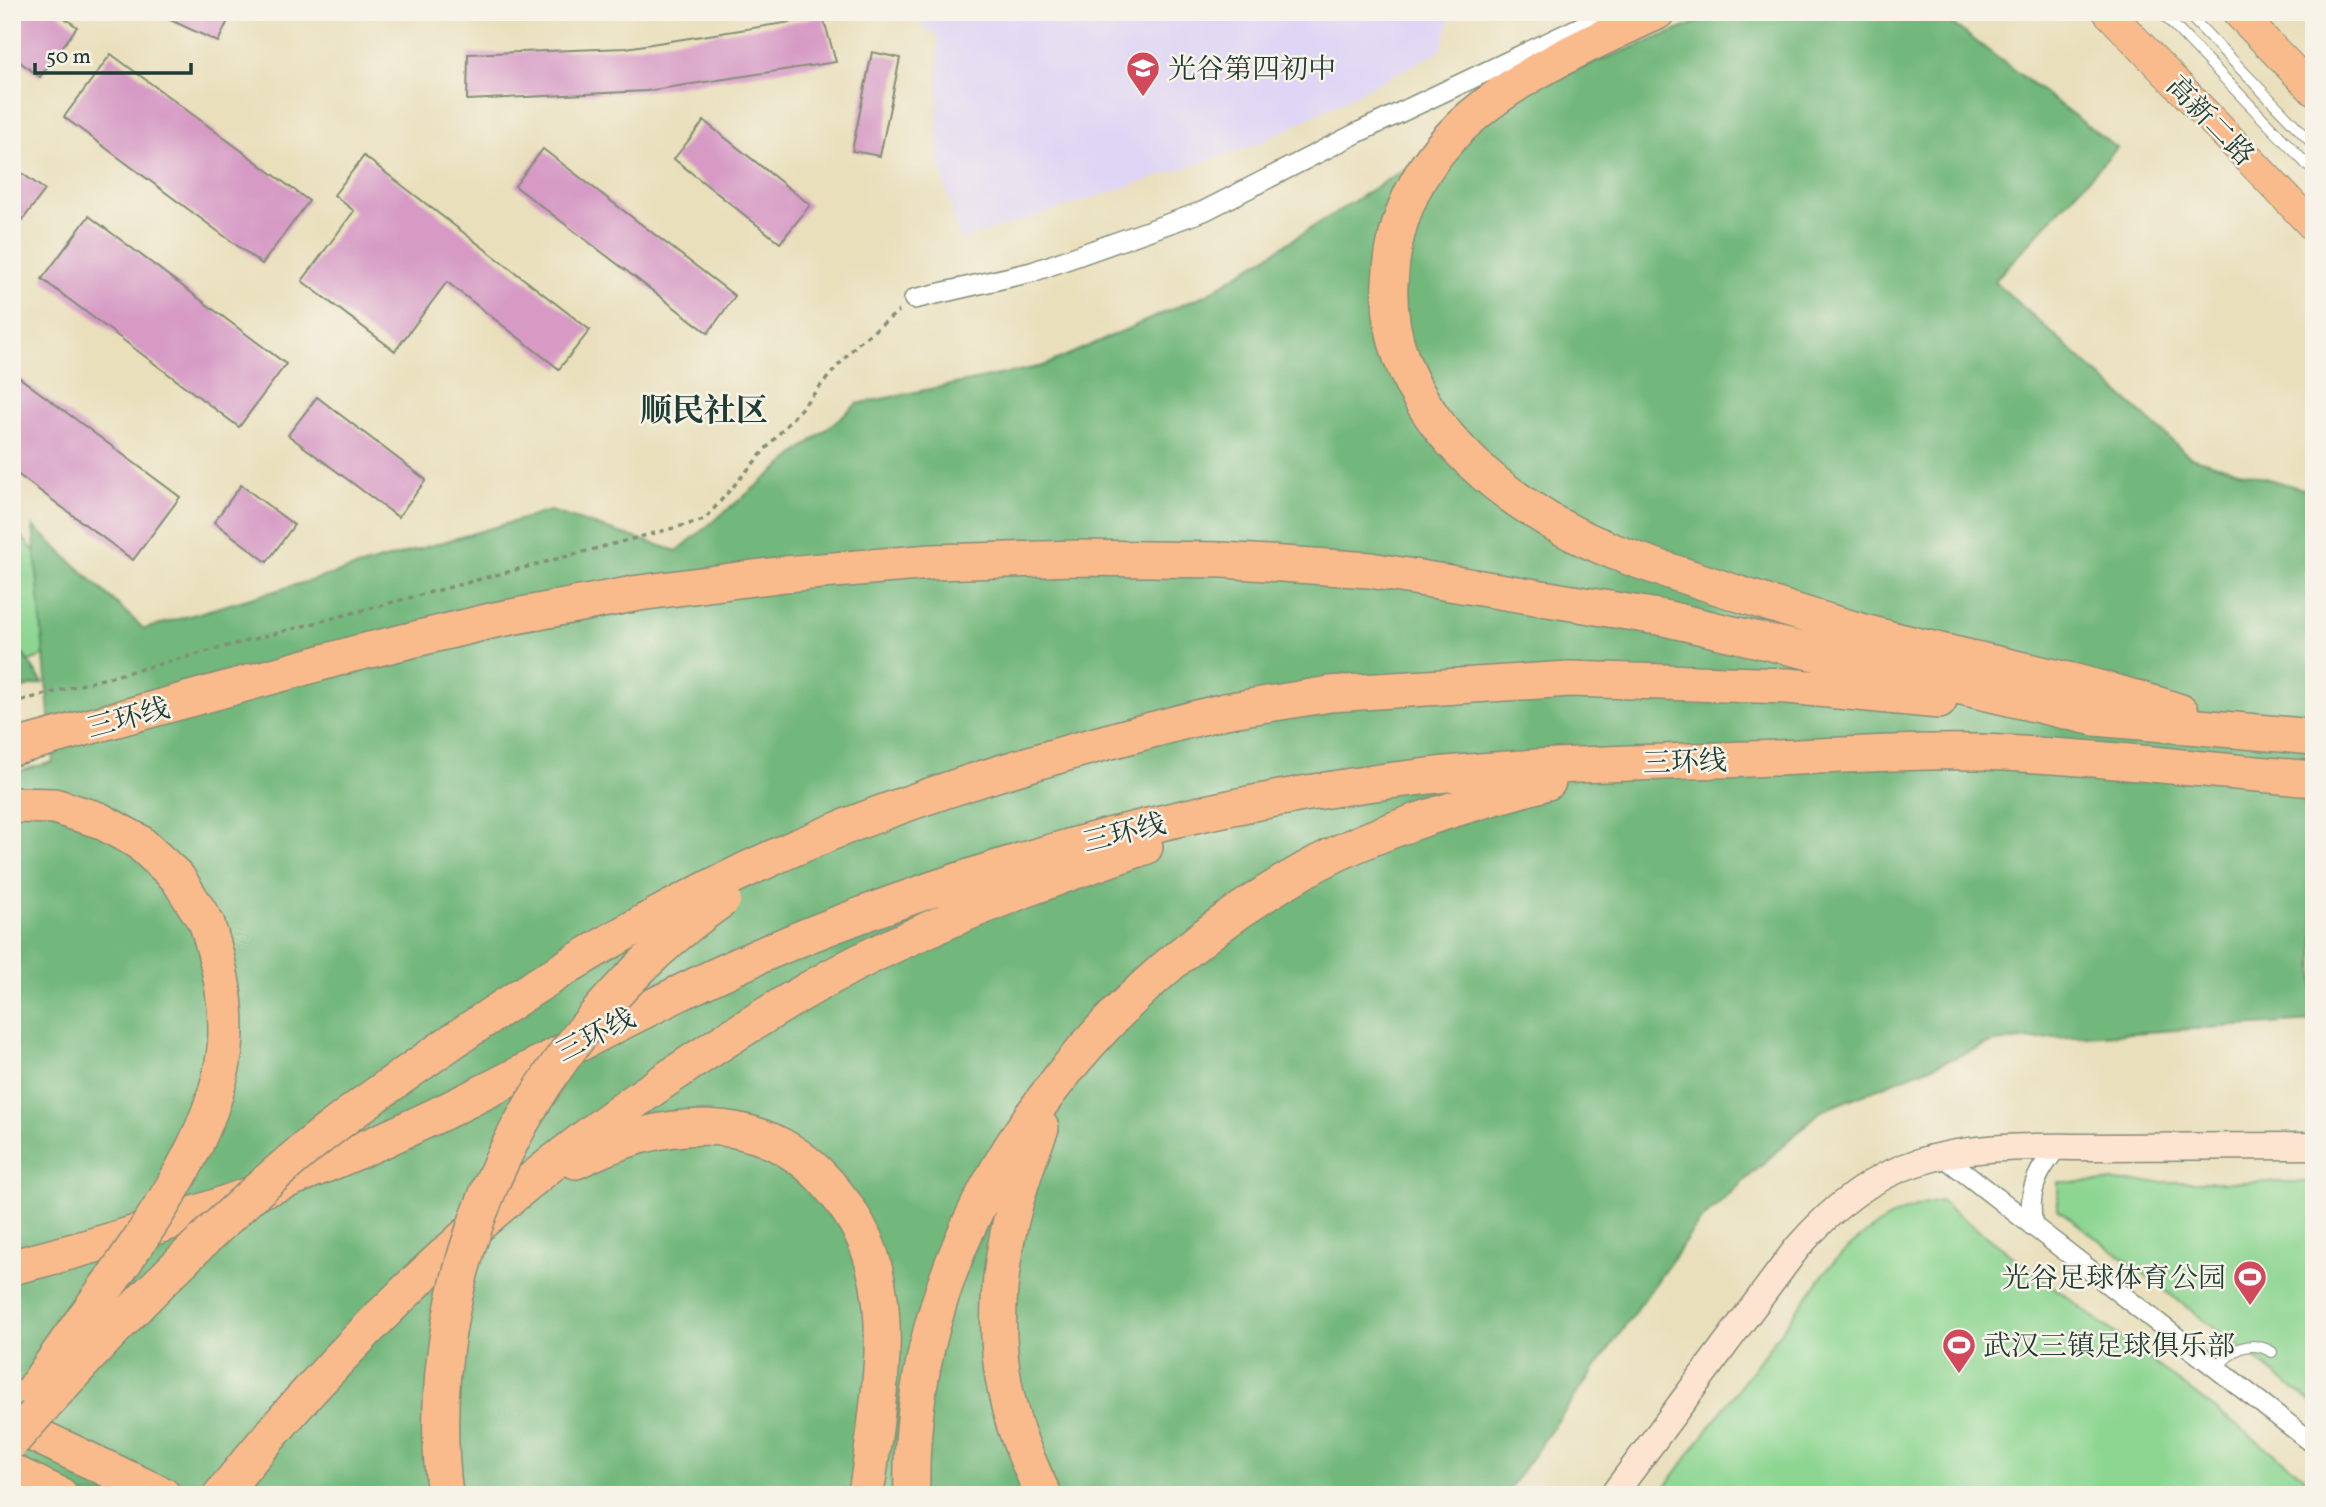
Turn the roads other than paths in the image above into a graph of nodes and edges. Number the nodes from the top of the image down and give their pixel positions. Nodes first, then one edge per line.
1 (1612, 12) edge
2 (1657, 12) edge
3 (2108, 12) edge
4 (2161, 12) edge
5 (2186, 12) edge
6 (2237, 12) edge
7 (2314, 91) edge
8 (2314, 145) edge
9 (2314, 172) edge
10 (2314, 227) edge
11 (914, 299) road end
12 (2095, 718) junction
13 (2241, 732) junction
14 (2314, 737) edge
15 (12, 748) edge
16 (1630, 763) junction
17 (2314, 779) edge
18 (1336, 790) junction
19 (12, 805) edge
20 (830, 833) junction
21 (1069, 1066) junction
22 (2314, 1146) edge
23 (2059, 1147) junction
24 (1943, 1156) junction
25 (511, 1196) junction
26 (2033, 1227) junction
27 (12, 1267) edge
28 (2272, 1352) dead end
29 (2216, 1370) junction
30 (12, 1424) edge
31 (12, 1441) edge
32 (2314, 1444) edge
33 (12, 1472) edge
34 (60, 1495) edge
35 (163, 1495) edge
36 (221, 1495) edge
37 (445, 1495) edge
38 (865, 1495) edge
39 (912, 1495) edge
40 (1044, 1495) edge
41 (1614, 1495) edge

1 - 11 street
2 - 13 highway
3 - 10 main road, 高新二路
4 - 9 lane
5 - 8 lane
6 - 7 main road
12 - 13 highway, 三环线
12 - 15 highway, 三环线
12 - 20 highway, bridge
13 - 14 highway, 三环线
16 - 17 highway, 三环线
16 - 18 highway, 三环线
16 - 21 highway
18 - 25 highway
18 - 27 highway, 三环线, bridge
19 - 30 highway, bridge
20 - 31 highway, bridge
20 - 37 highway, bridge
21 - 39 highway
21 - 40 highway
22 - 23 street
23 - 24 street
23 - 26 street
24 - 26 street
24 - 41 street
25 - 36 highway, bridge
25 - 38 highway
26 - 29 street
28 - 29 lane
29 - 32 street
30 - 35 highway
33 - 34 highway

